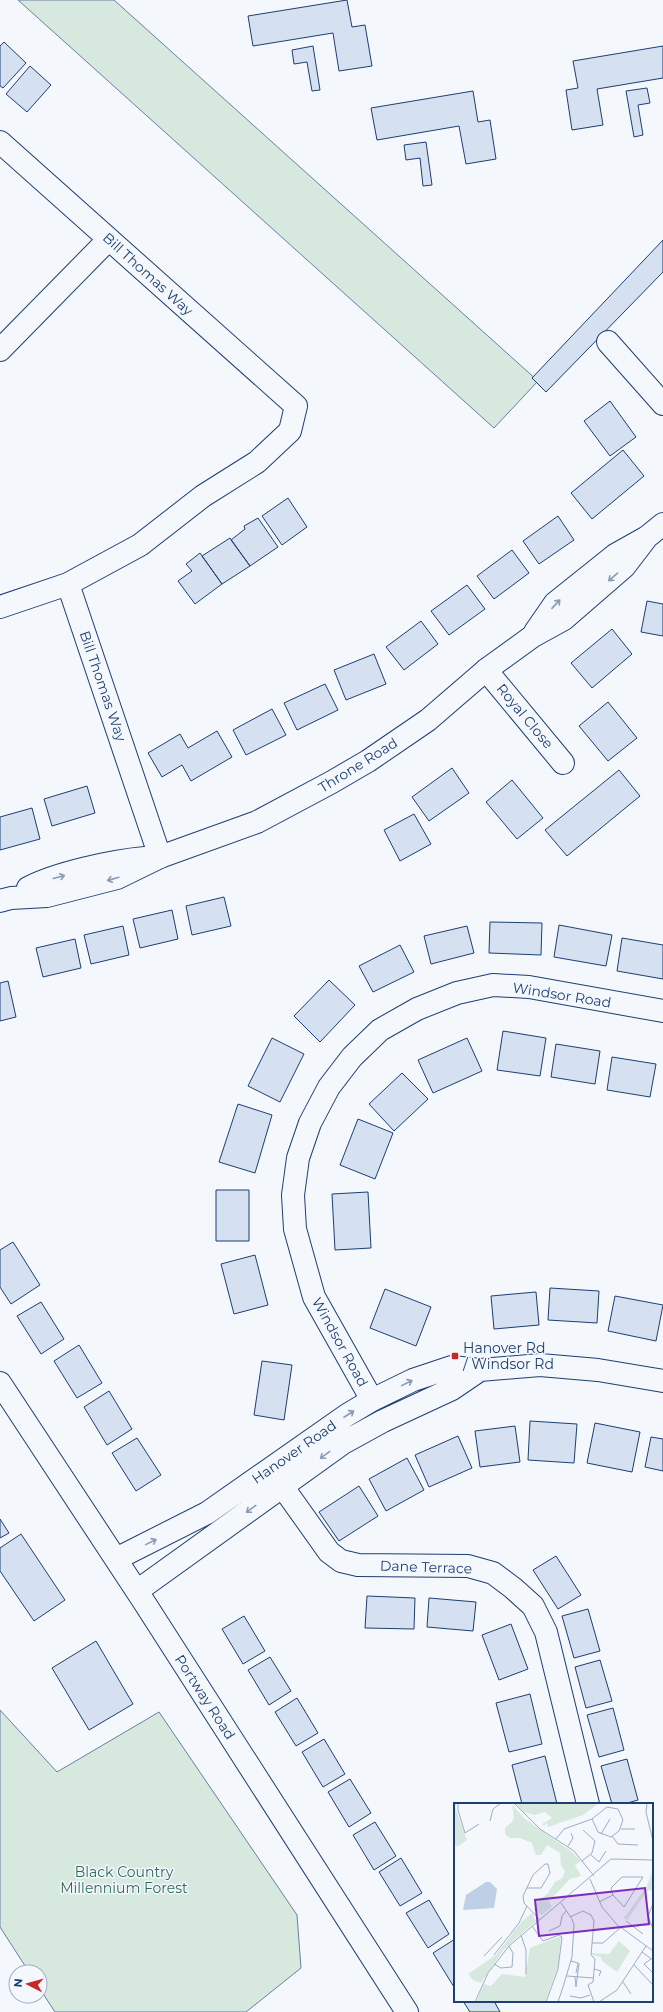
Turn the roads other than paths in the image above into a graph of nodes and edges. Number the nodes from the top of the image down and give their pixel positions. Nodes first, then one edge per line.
1 (0, 142) edge
2 (109, 239) junction
3 (4, 338) edge
4 (608, 342) dead end
5 (663, 404) edge
6 (655, 531) edge
7 (68, 584) junction
8 (0, 607) edge
9 (486, 670) junction
10 (563, 763) dead end
11 (160, 857) junction
12 (5, 900) edge
13 (663, 1011) edge
14 (480, 1370) junction
15 (663, 1381) edge
16 (0, 1383) edge
17 (372, 1400) junction
18 (383, 1421) junction
19 (277, 1478) junction
20 (116, 1559) junction
21 (137, 1591) junction
22 (588, 1803) edge
23 (407, 2012) edge

1 - 2 street, Bill Thomas Way
2 - 3 street
2 - 7 street, Bill Thomas Way
4 - 5 street
6 - 9 street, Throne Road
7 - 8 street
7 - 11 street, Bill Thomas Way
9 - 10 street, Royal Close
9 - 11 street, Throne Road
11 - 12 street, Throne Road
13 - 17 street, Windsor Road
14 - 15 street, Hanover Road
17 -> 14 street, Hanover Road
14 - 18 street, Hanover Road
16 - 20 street, Portway Road
17 - 18 street, Windsor Road
19 -> 17 street, Hanover Road
18 -> 19 street, Hanover Road
20 -> 19 street, Hanover Road
19 -> 21 street, Hanover Road
19 - 22 street, Dane Terrace
20 - 21 street, Portway Road
21 - 23 street, Portway Road

